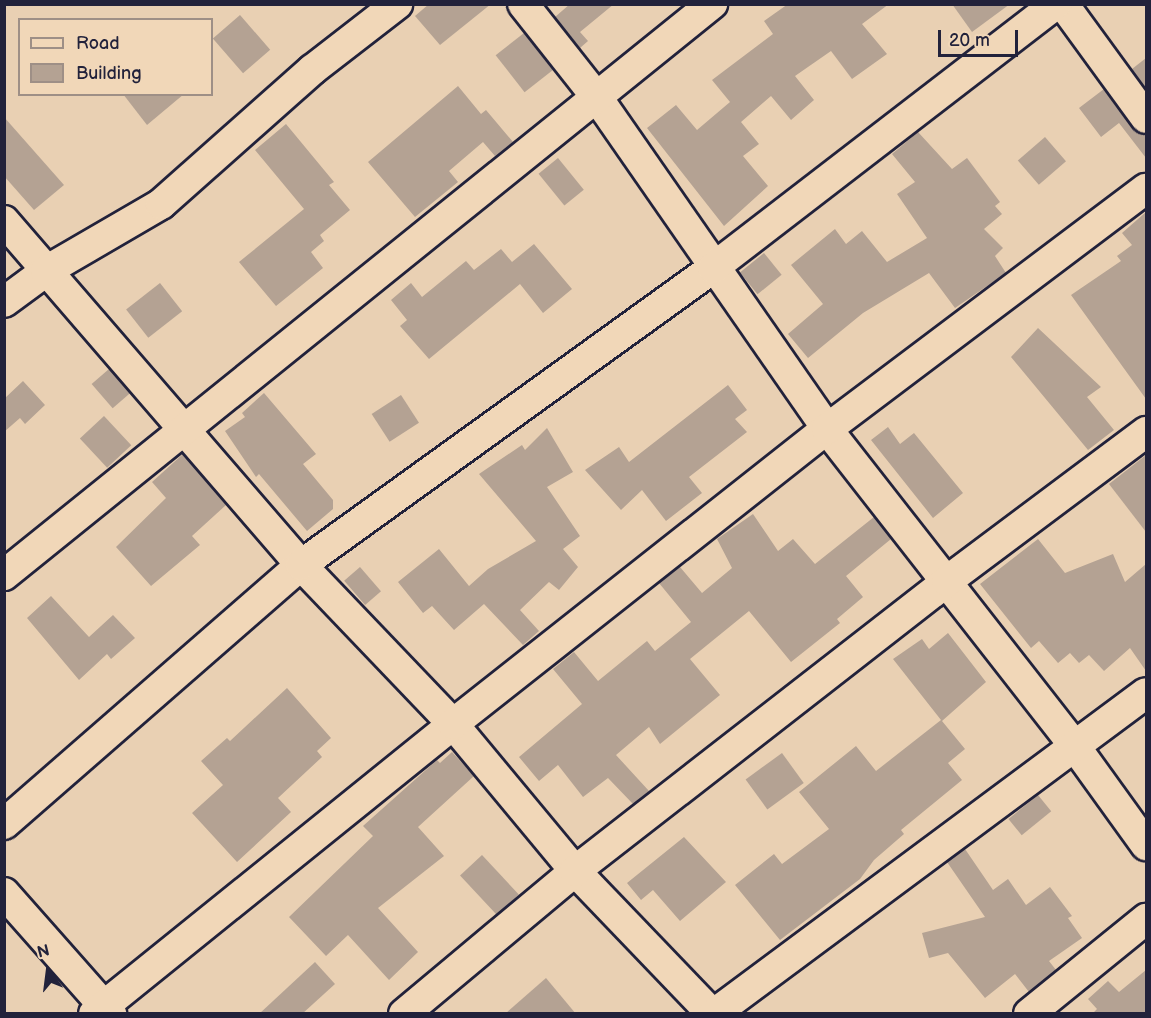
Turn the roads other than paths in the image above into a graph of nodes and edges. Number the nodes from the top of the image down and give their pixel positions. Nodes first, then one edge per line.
1 (398, 4) edge
2 (523, 4) edge
3 (712, 4) edge
4 (1056, 4) edge
5 (1063, 4) edge
6 (598, 99) junction
7 (1146, 118) edge
8 (1146, 189) edge
9 (4, 221) edge
10 (713, 268) junction
11 (46, 271) junction
12 (4, 302) edge
13 (186, 427) junction
14 (827, 429) junction
15 (1146, 432) edge
16 (301, 565) junction
17 (4, 575) edge
18 (947, 581) junction
19 (1146, 693) edge
20 (453, 724) junction
21 (1076, 748) junction
22 (4, 824) edge
23 (1146, 845) edge
24 (575, 872) junction
25 (4, 893) edge
26 (1146, 918) edge
27 (103, 1011) edge
28 (404, 1014) edge
29 (713, 1014) edge
30 (1029, 1014) edge

1 - 11 street
2 - 6 street
3 - 6 street
4 - 10 street
5 - 7 street
6 - 10 street
6 - 13 street
8 - 14 street
9 - 11 street
10 - 14 street
10 - 16 street
11 - 12 street
11 - 13 street
13 - 16 street
13 - 17 street
14 - 18 street
14 - 20 street
15 - 18 street
16 - 20 street
16 - 22 street
18 - 21 street
18 - 24 street
19 - 21 street
20 - 24 street
20 - 27 street
21 - 23 street
21 - 29 street
24 - 28 street
24 - 29 street
25 - 27 street
26 - 30 street

